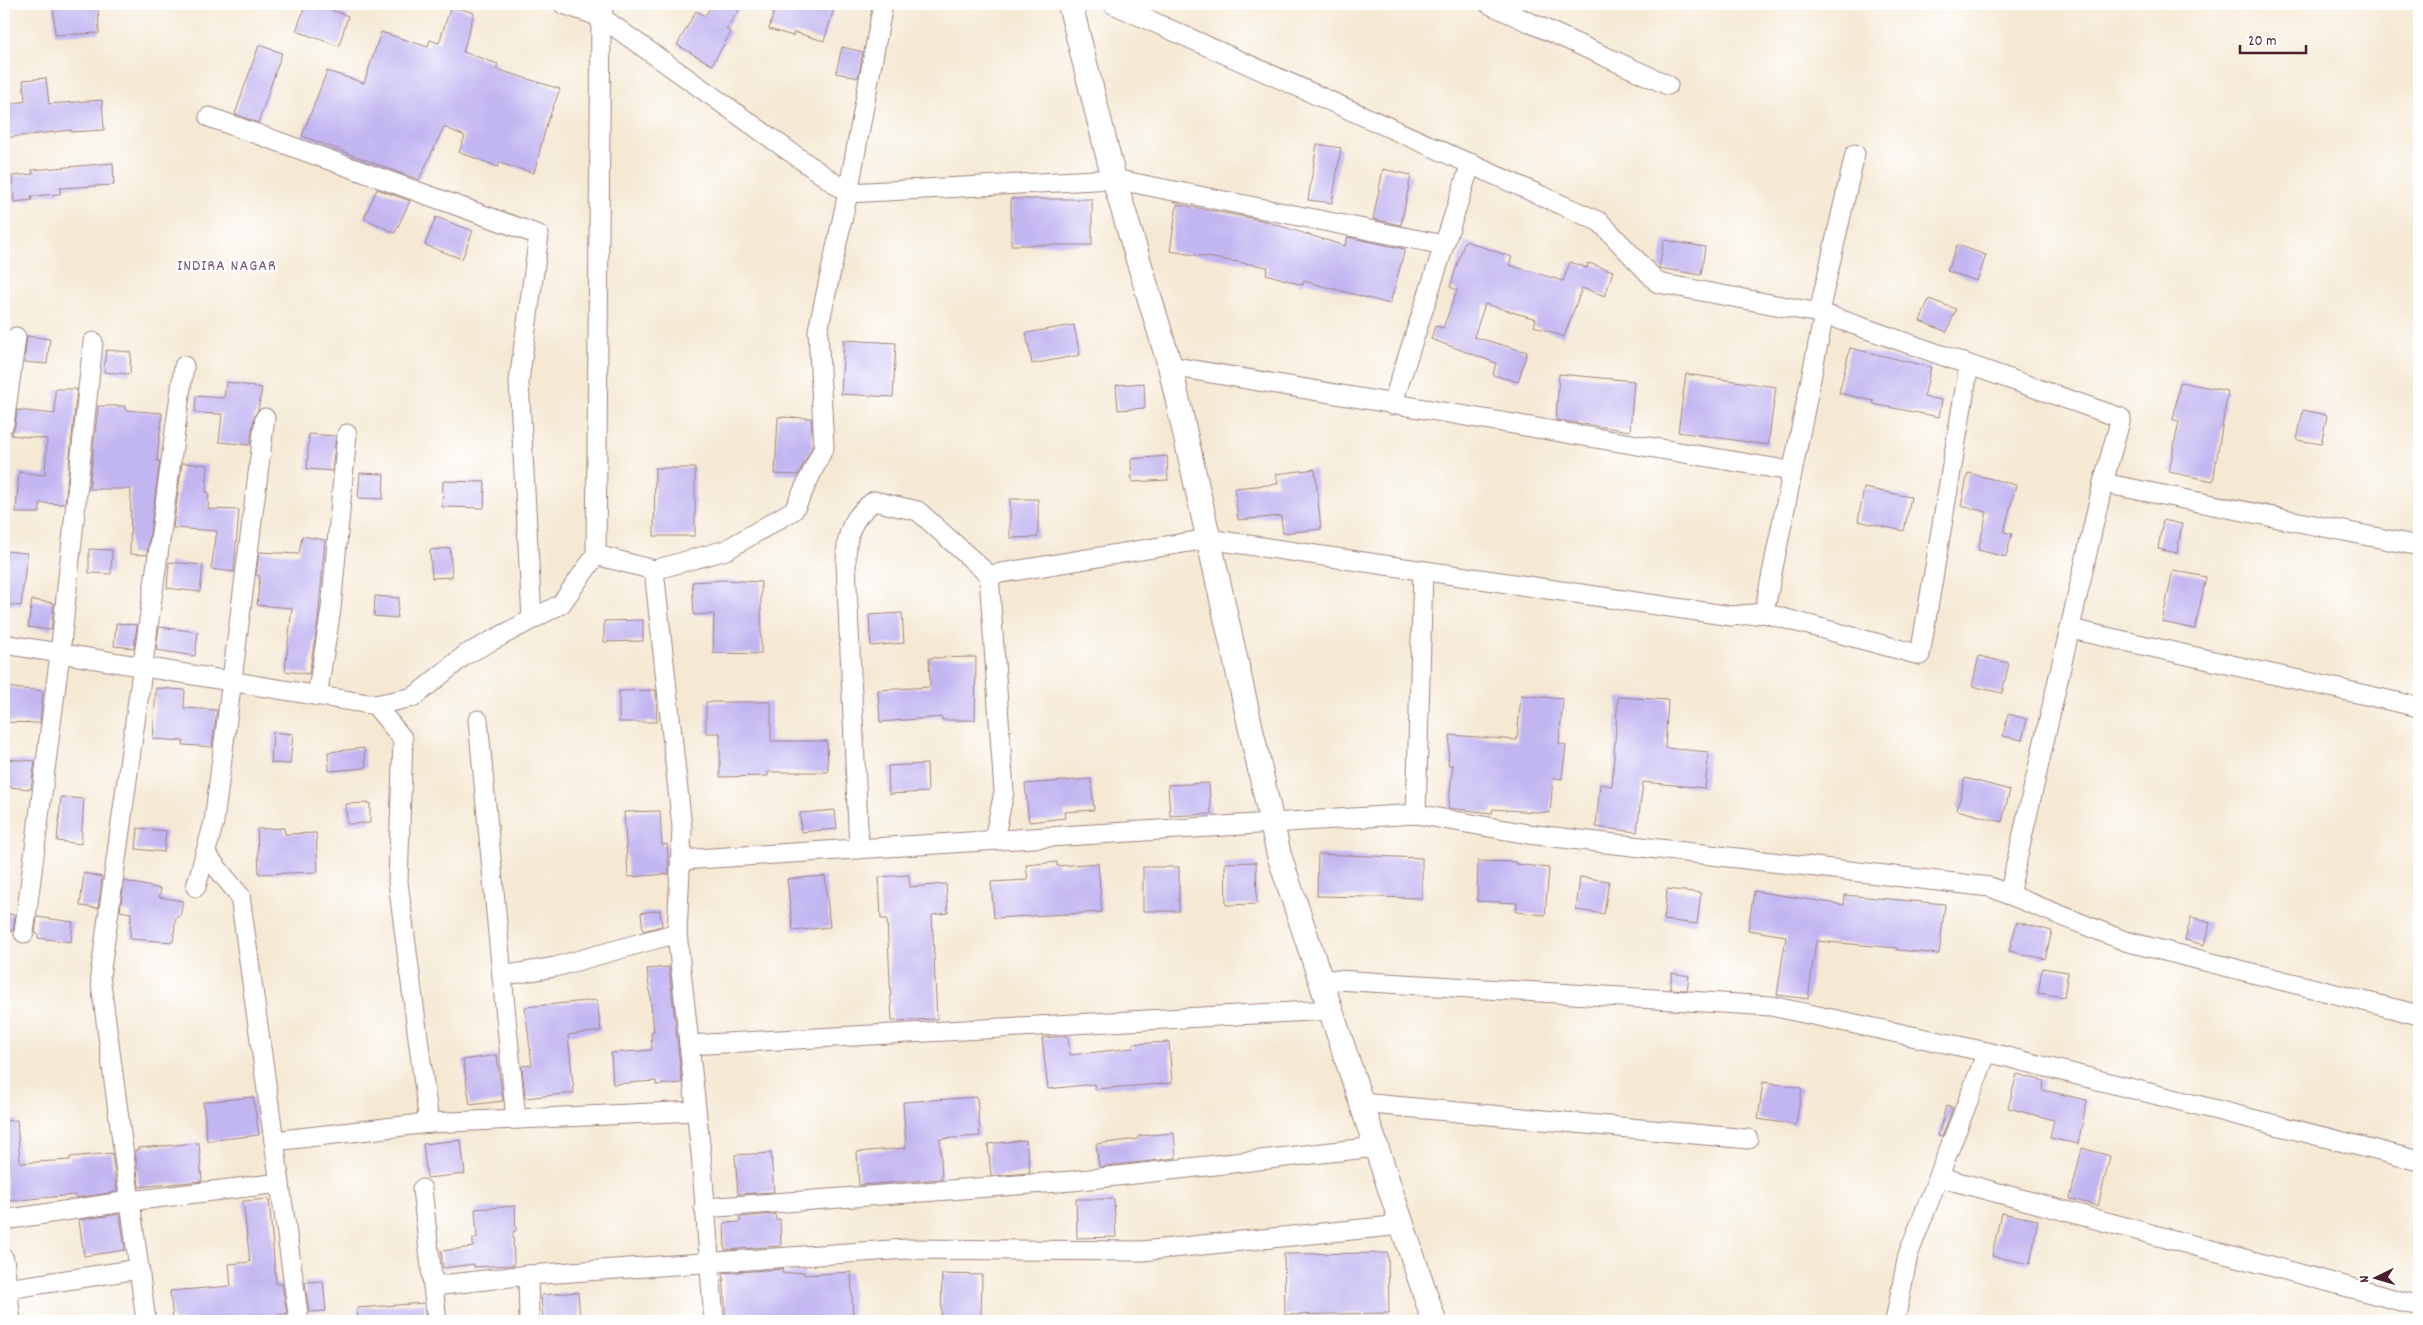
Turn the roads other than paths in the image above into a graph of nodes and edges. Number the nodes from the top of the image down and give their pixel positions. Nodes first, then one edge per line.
1 (562, 4) edge
2 (883, 4) edge
3 (1070, 4) edge
4 (1113, 4) edge
5 (1489, 4) edge
6 (602, 10) edge
7 (1668, 85) dead end
8 (209, 117) dead end
9 (1855, 154) dead end
10 (1471, 163) junction
11 (1114, 179) junction
12 (848, 194) junction
13 (1444, 245) junction
14 (1821, 313) junction
15 (16, 338) dead end
16 (93, 342) dead end
17 (1970, 365) junction
18 (184, 366) dead end
19 (1170, 366) junction
20 (1392, 405) junction
21 (265, 418) dead end
22 (4, 424) edge
23 (347, 434) dead end
24 (1791, 471) junction
25 (2102, 483) junction
26 (1208, 539) junction
27 (2419, 546) edge
28 (596, 555) junction
29 (654, 570) junction
30 (1423, 572) junction
31 (989, 575) junction
32 (1764, 614) junction
33 (532, 619) junction
34 (2071, 629) junction
35 (4, 644) edge
36 (60, 654) junction
37 (143, 667) junction
38 (232, 682) junction
39 (317, 696) junction
40 (376, 705) junction
41 (2419, 707) edge
42 (478, 720) dead end
43 (1416, 814) junction
44 (1271, 823) junction
45 (994, 840) junction
46 (859, 849) junction
47 (206, 853) junction
48 (680, 860) junction
49 (196, 887) dead end
50 (2009, 895) junction
51 (24, 933) dead end
52 (677, 933) junction
53 (502, 976) junction
54 (1320, 979) junction
55 (1330, 1010) junction
56 (2419, 1015) edge
57 (689, 1045) junction
58 (1986, 1052) junction
59 (1361, 1103) junction
60 (696, 1111) junction
61 (516, 1119) junction
62 (429, 1123) junction
63 (1748, 1139) dead end
64 (274, 1141) junction
65 (1376, 1147) junction
66 (2419, 1161) edge
67 (1939, 1177) junction
68 (280, 1183) junction
69 (422, 1189) dead end
70 (130, 1201) junction
71 (704, 1208) junction
72 (4, 1220) edge
73 (1402, 1225) junction
74 (4, 1259) edge
75 (709, 1263) junction
76 (139, 1269) junction
77 (528, 1275) junction
78 (434, 1286) junction
79 (7, 1289) junction
80 (2419, 1306) edge
81 (11, 1321) edge
82 (146, 1321) edge
83 (300, 1321) edge
84 (437, 1321) edge
85 (529, 1321) edge
86 (714, 1321) edge
87 (1434, 1321) edge
88 (1895, 1321) edge

1 - 6 street
2 - 12 street
3 - 11 street
4 - 10 street
5 - 7 street
6 - 12 street
6 - 28 street
8 - 33 street
9 - 14 street
10 - 13 street
10 - 14 street
11 - 12 street
11 - 13 street
11 - 19 street
12 - 29 street
13 - 20 street
14 - 17 street
14 - 24 street
15 - 22 street
16 - 36 street
17 - 25 street
17 - 32 street
18 - 37 street
19 - 20 street
19 - 26 street
20 - 24 street
21 - 38 street
23 - 39 street
24 - 32 street
25 - 27 street
25 - 34 street
26 - 30 street
26 - 31 street
26 - 44 street
28 - 29 street
28 - 33 street
29 - 48 street
30 - 32 street
30 - 43 street
31 - 45 street
31 - 46 street
33 - 40 street
34 - 41 street
34 - 50 street
35 - 36 street
36 - 37 street
36 - 51 street
37 - 38 street
37 - 70 street
38 - 39 street
38 - 47 street
39 - 40 street
40 - 62 street
42 - 53 street
43 - 44 street
43 - 50 street
44 - 45 street
44 - 54 street
45 - 46 street
46 - 48 street
47 - 49 street
47 - 64 street
48 - 52 street
50 - 56 street
52 - 53 street
52 - 57 street
53 - 61 street
54 - 55 street
54 - 58 street
55 - 57 street
55 - 59 street
57 - 60 street
58 - 66 street
58 - 67 street
59 - 63 street
59 - 65 street
60 - 61 street
60 - 71 street
61 - 62 street
62 - 64 street
64 - 68 street
65 - 71 street
65 - 73 street
67 - 80 street
67 - 88 street
68 - 70 street
68 - 83 street
69 - 78 street
70 - 72 street
70 - 76 street
71 - 75 street
73 - 75 street
73 - 87 street
74 - 79 street
75 - 77 street
75 - 86 street
76 - 79 street
76 - 82 street
77 - 78 street
77 - 85 street
78 - 84 street
79 - 81 street

